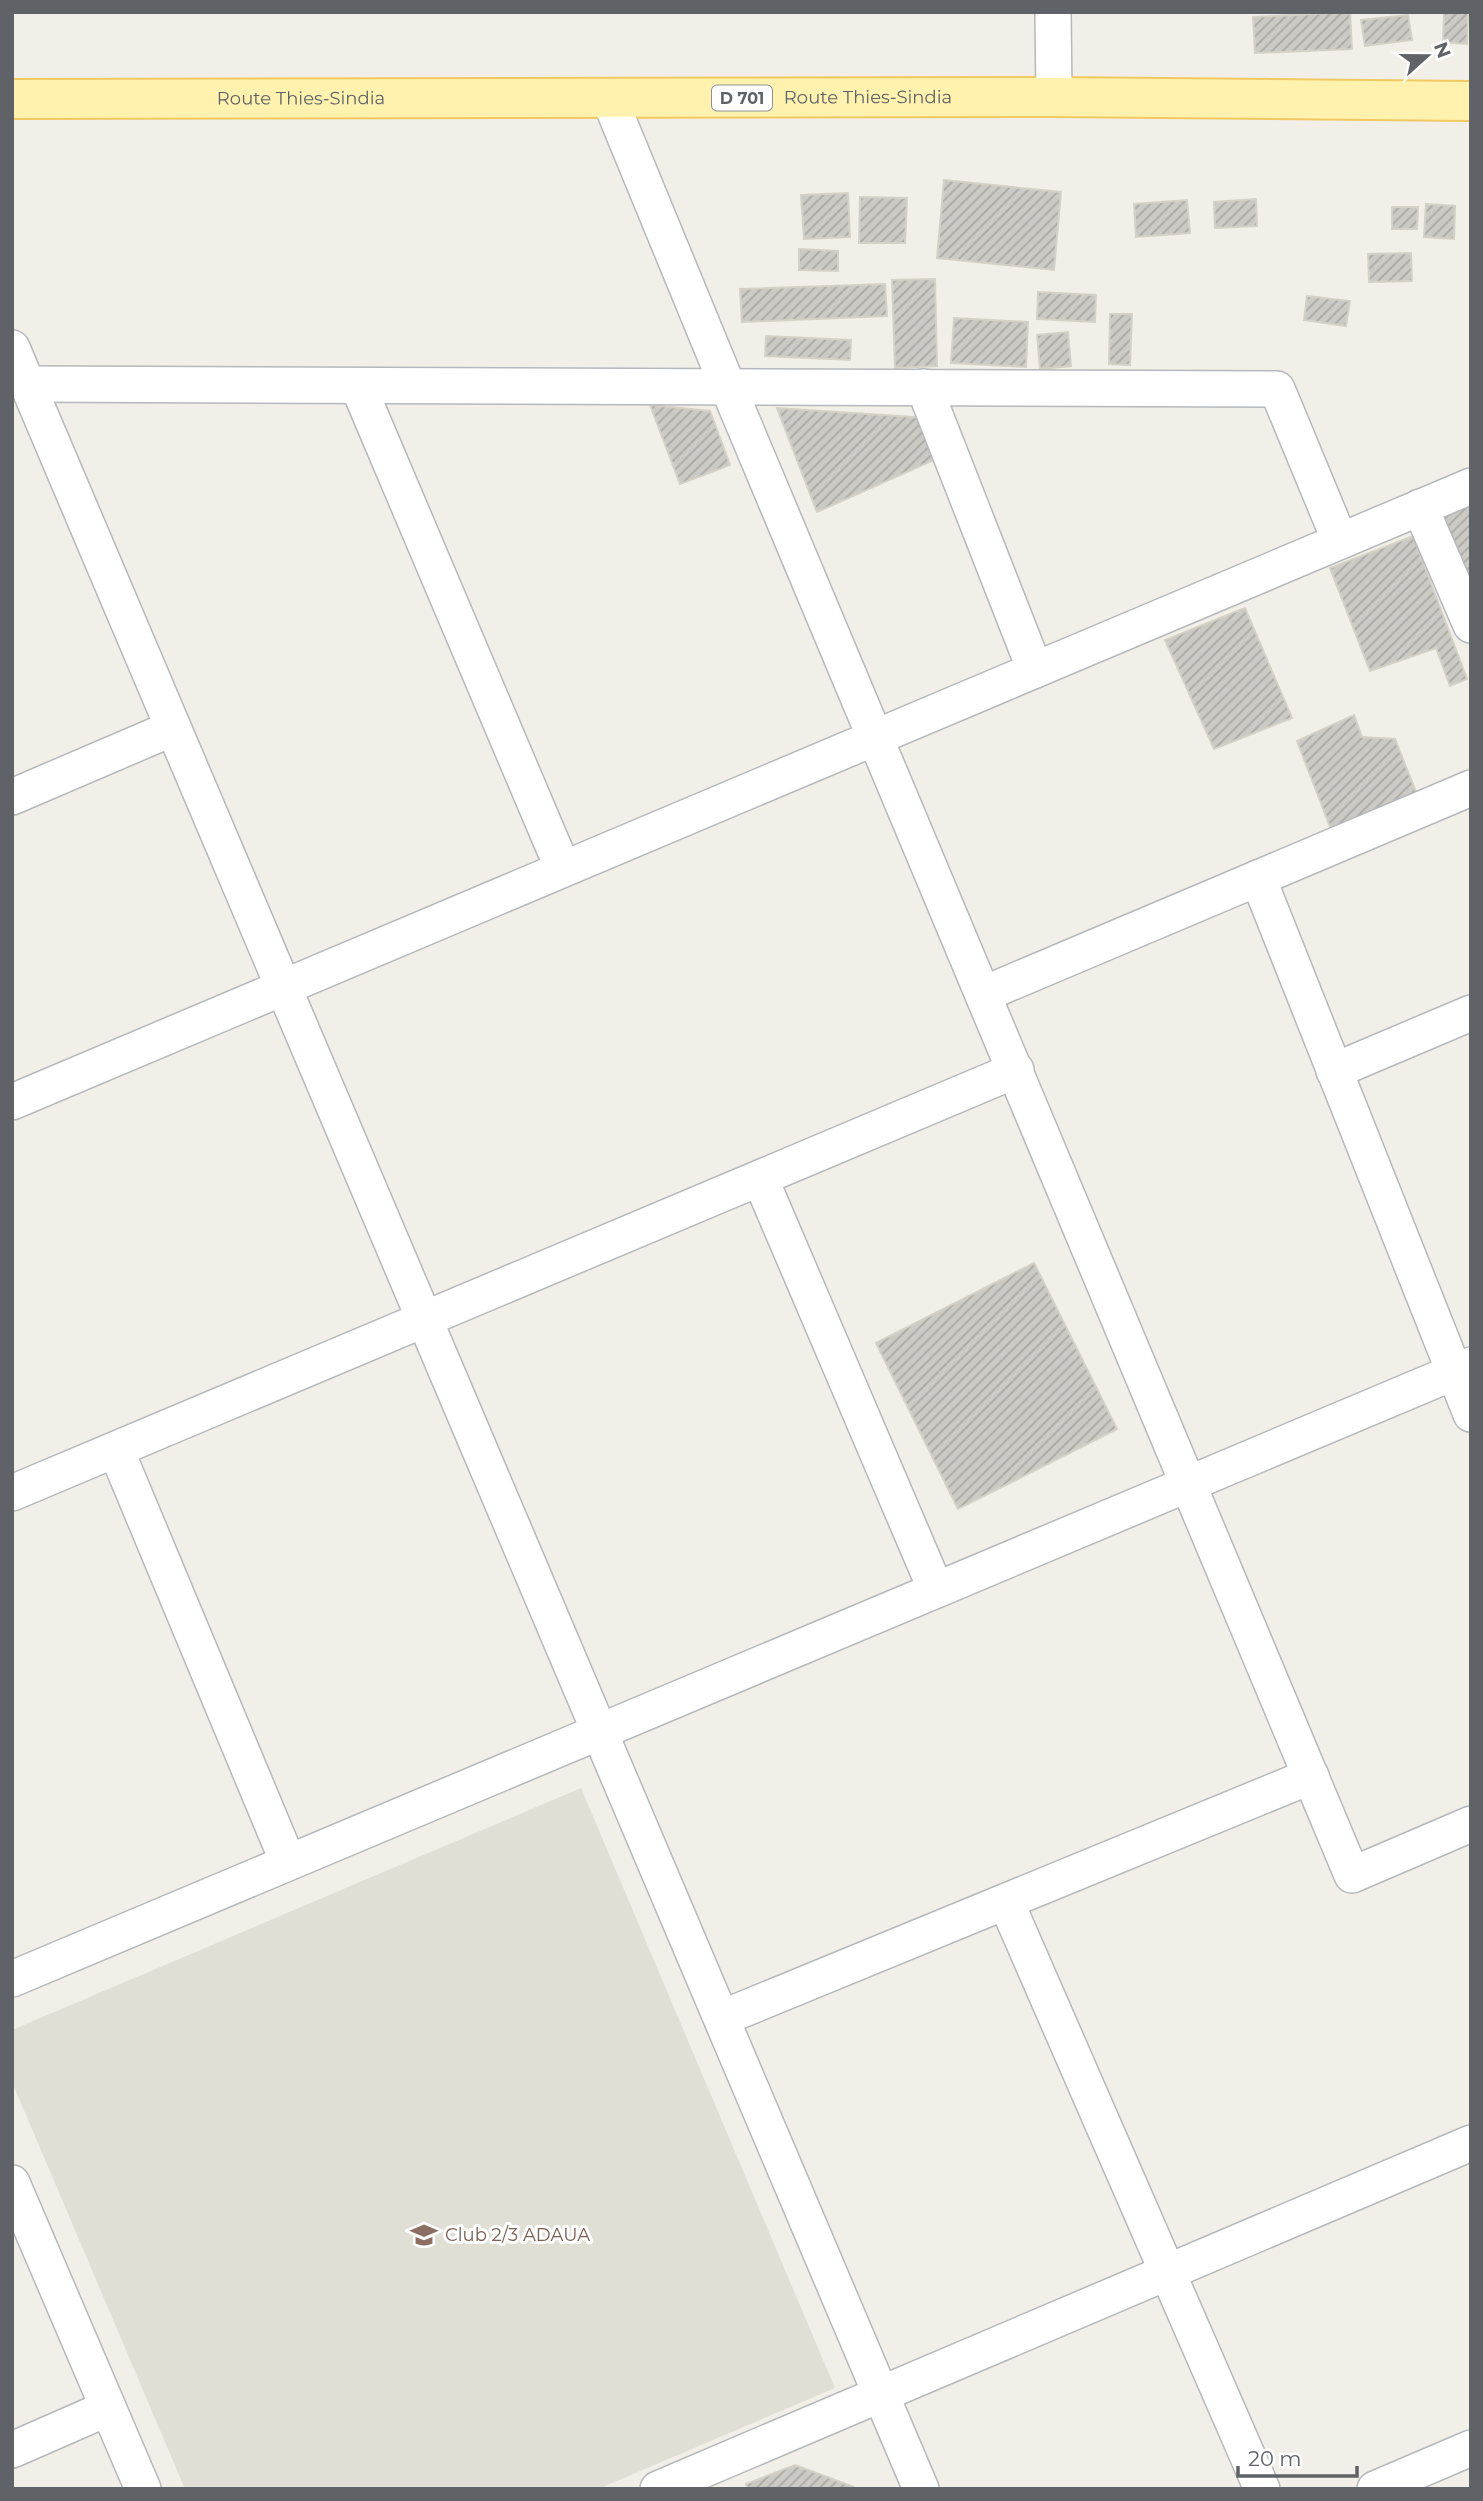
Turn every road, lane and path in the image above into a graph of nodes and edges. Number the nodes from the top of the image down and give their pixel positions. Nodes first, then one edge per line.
1 (1053, 12) edge
2 (1054, 97) junction
3 (609, 98) junction
4 (12, 99) edge
5 (1471, 101) edge
6 (12, 348) edge
7 (28, 384) junction
8 (358, 386) junction
9 (728, 387) junction
10 (924, 387) junction
11 (1471, 485) edge
12 (1420, 507) junction
13 (1340, 541) junction
14 (1471, 625) edge
15 (1035, 670) junction
16 (173, 728) junction
17 (876, 737) junction
18 (1471, 788) edge
19 (12, 797) edge
20 (564, 869) junction
21 (1258, 878) junction
22 (284, 988) junction
23 (984, 995) junction
24 (1471, 1013) edge
25 (1016, 1070) junction
26 (1334, 1071) junction
27 (12, 1102) edge
28 (760, 1178) junction
29 (425, 1320) junction
30 (1462, 1368) edge
31 (1471, 1414) edge
32 (116, 1450) junction
33 (1189, 1483) junction
34 (12, 1493) edge
35 (936, 1590) junction
36 (600, 1731) junction
37 (1311, 1776) junction
38 (1471, 1824) edge
39 (288, 1862) junction
40 (1006, 1902) junction
41 (12, 1979) edge
42 (722, 2018) junction
43 (1471, 2143) edge
44 (12, 2183) edge
45 (1167, 2272) junction
46 (881, 2394) junction
47 (108, 2408) junction
48 (1471, 2448) edge
49 (12, 2450) edge
50 (143, 2489) edge
51 (658, 2489) edge
52 (921, 2489) edge
53 (1262, 2489) edge
54 (1375, 2489) edge

1 - 2 street
2 - 3 main road, Route Thies-Sindia / D 701
2 - 5 main road, Route Thies-Sindia / D 701
3 - 4 main road, Route Thies-Sindia / D 701
3 - 9 street
6 - 7 street
7 - 8 street
7 - 16 street
8 - 9 street
8 - 20 street
9 - 10 street
9 - 17 street
10 - 13 street
10 - 15 street
11 - 12 street
12 - 13 street
12 - 14 street
13 - 15 street
15 - 17 street
16 - 19 street
16 - 22 street
17 - 20 street
17 - 23 street
18 - 21 street
20 - 22 street
21 - 23 street
21 - 26 street
22 - 27 street
22 - 29 street
23 - 25 street
24 - 26 street
25 - 28 street
25 - 33 street
26 - 30 street
28 - 29 street
28 - 35 street
29 - 32 street
29 - 36 street
30 - 31 street
30 - 33 street
32 - 34 street
32 - 39 street
33 - 35 street
33 - 37 street
35 - 36 street
36 - 39 street
36 - 42 street
37 - 38 street
37 - 40 street
39 - 41 street
40 - 42 street
40 - 45 street
42 - 46 street
43 - 45 street
44 - 47 street
45 - 46 street
45 - 53 street
46 - 51 street
46 - 52 street
47 - 49 street
47 - 50 street
48 - 54 street

